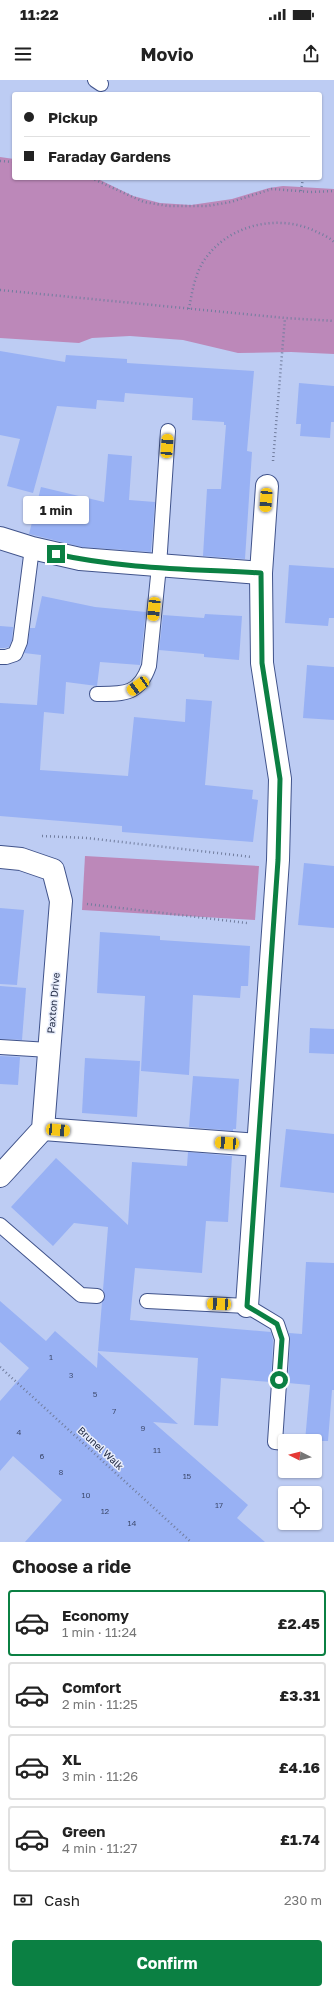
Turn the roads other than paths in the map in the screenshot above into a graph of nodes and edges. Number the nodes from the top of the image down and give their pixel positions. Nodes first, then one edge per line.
1 (168, 431) dead end
2 (267, 486) road end
3 (0, 538) edge
4 (32, 548) junction
5 (159, 566) junction
6 (261, 573) junction
7 (0, 657) edge
8 (97, 694) dead end
9 (11, 858) edge
10 (0, 1047) edge
11 (49, 1050) junction
12 (43, 1129) junction
13 (258, 1145) junction
14 (0, 1176) edge
15 (0, 1225) edge
16 (97, 1296) dead end
17 (147, 1301) dead end
18 (247, 1306) junction
19 (278, 1442) edge

1 - 5 lane
2 - 6 street
3 - 4 street
4 - 5 street
4 - 7 lane
5 - 6 street
5 - 8 lane
6 - 13 street
9 - 11 street, Paxton Drive
10 - 11 lane
11 - 12 street, Paxton Drive
12 - 13 street
12 - 14 street
13 - 18 street
15 - 16 lane
17 - 18 lane
18 - 19 lane

